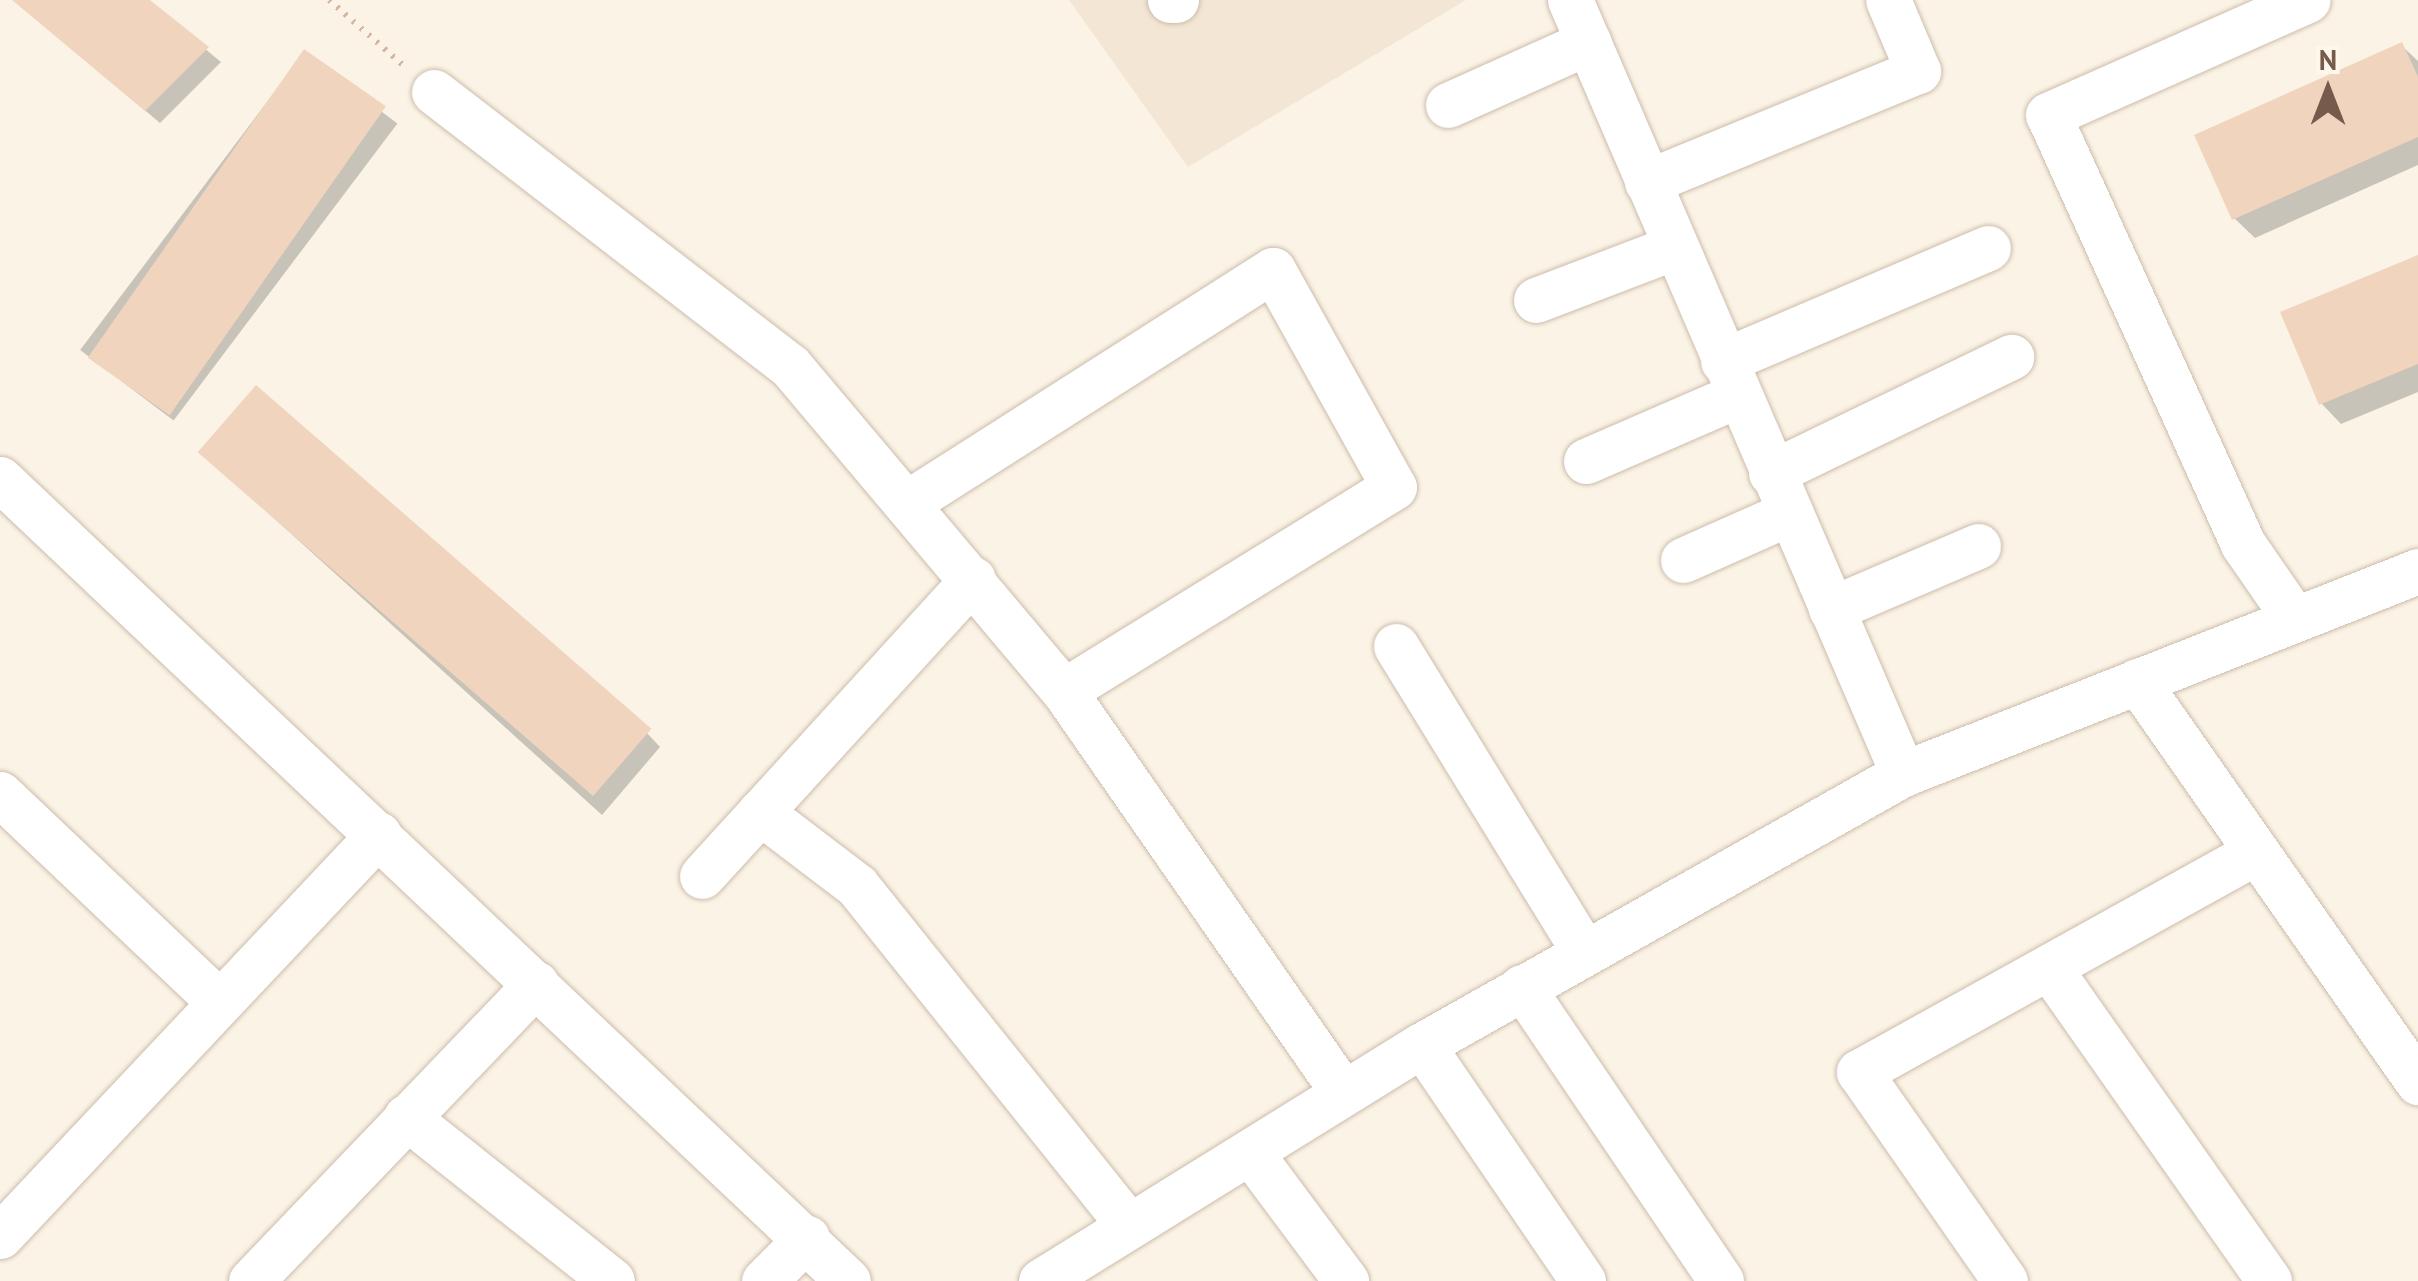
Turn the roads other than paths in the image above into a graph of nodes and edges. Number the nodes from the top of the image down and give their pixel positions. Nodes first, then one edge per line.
1 (1570, 0) edge
2 (1888, 0) edge
3 (2308, 0) edge
4 (1588, 42) junction
5 (434, 92) road end
6 (1448, 104) dead end
7 (1647, 182) junction
8 (1675, 247) junction
9 (1988, 248) dead end
10 (1536, 300) dead end
11 (2011, 357) dead end
12 (1731, 378) junction
13 (1586, 461) dead end
14 (0, 479) edge
15 (1780, 493) junction
16 (910, 501) junction
17 (1978, 546) dead end
18 (1683, 560) dead end
19 (2418, 572) edge
20 (973, 579) junction
21 (1831, 609) junction
22 (2294, 618) junction
23 (1396, 646) dead end
24 (2137, 681) junction
25 (1064, 691) junction
26 (1903, 774) junction
27 (0, 794) edge
28 (760, 812) junction
29 (379, 834) junction
30 (2256, 852) junction
31 (702, 876) dead end
32 (1584, 952) junction
33 (2050, 969) junction
34 (536, 984) junction
35 (1522, 986) junction
36 (218, 1001) junction
37 (1422, 1044) junction
38 (2418, 1083) edge
39 (1344, 1092) junction
40 (406, 1117) junction
41 (1250, 1152) junction
42 (1128, 1224) junction
43 (0, 1236) edge
44 (806, 1238) junction
45 (1059, 1276) edge
46 (251, 1281) edge
47 (612, 1281) edge
48 (764, 1281) edge
49 (848, 1281) edge
50 (1346, 1281) edge
51 (1583, 1281) edge
52 (1721, 1281) edge
53 (2005, 1281) edge
54 (2269, 1281) edge

1 - 4 street
2 - 7 street
3 - 22 street
4 - 6 street
4 - 7 street
5 - 16 street
7 - 8 street
8 - 10 street
8 - 12 street
9 - 12 street
11 - 15 street
12 - 13 street
12 - 15 street
14 - 29 street
15 - 18 street
15 - 21 street
16 - 20 street
16 - 25 street
17 - 21 street
19 - 22 street
20 - 25 street
20 - 28 street
21 - 26 street
22 - 24 street
23 - 32 street
24 - 26 street
24 - 30 street
25 - 39 street
26 - 32 street
27 - 36 street
28 - 31 street
28 - 42 street
29 - 34 street
29 - 36 street
30 - 33 street
30 - 38 street
32 - 35 street
33 - 53 street
33 - 54 street
34 - 40 street
34 - 44 street
35 - 37 street
35 - 52 street
36 - 43 street
37 - 39 street
37 - 51 street
39 - 41 street
40 - 46 street
40 - 47 street
41 - 42 street
41 - 50 street
42 - 45 street
44 - 48 street
44 - 49 street

